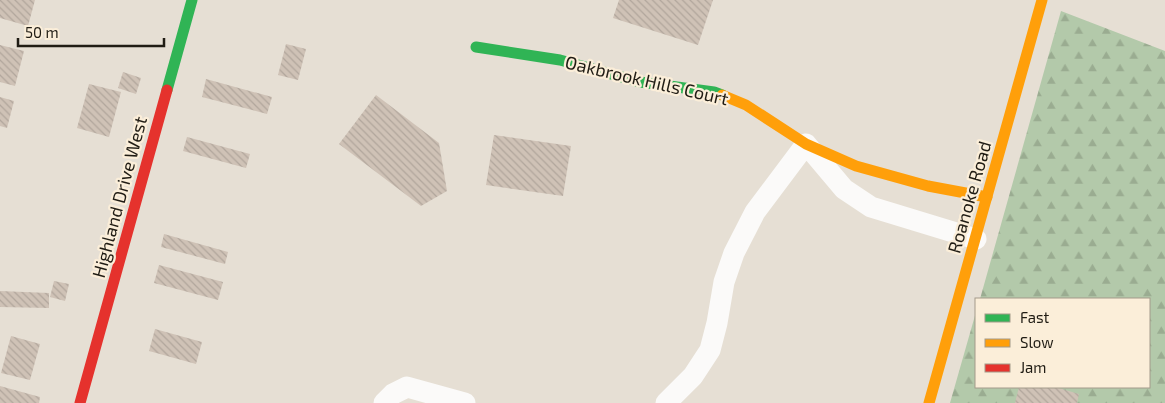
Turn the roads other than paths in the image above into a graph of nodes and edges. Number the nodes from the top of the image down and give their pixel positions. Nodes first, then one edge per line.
1 (192, 0) edge
2 (1042, 0) edge
3 (476, 47) dead end
4 (806, 144) junction
5 (987, 197) junction
6 (976, 238) junction
7 (80, 403) edge
8 (384, 403) edge
9 (465, 403) edge
10 (666, 403) edge
11 (929, 403) edge

1 - 7 street, Highland Drive West
2 - 5 street, Roanoke Road
3 - 4 street, Oakbrook Hills Court
4 - 5 street, Oakbrook Hills Court
4 - 6 street, Oakbrook Hills Court
4 - 10 street
5 - 6 street, Roanoke Road
6 - 11 street, Roanoke Road
8 - 9 street

